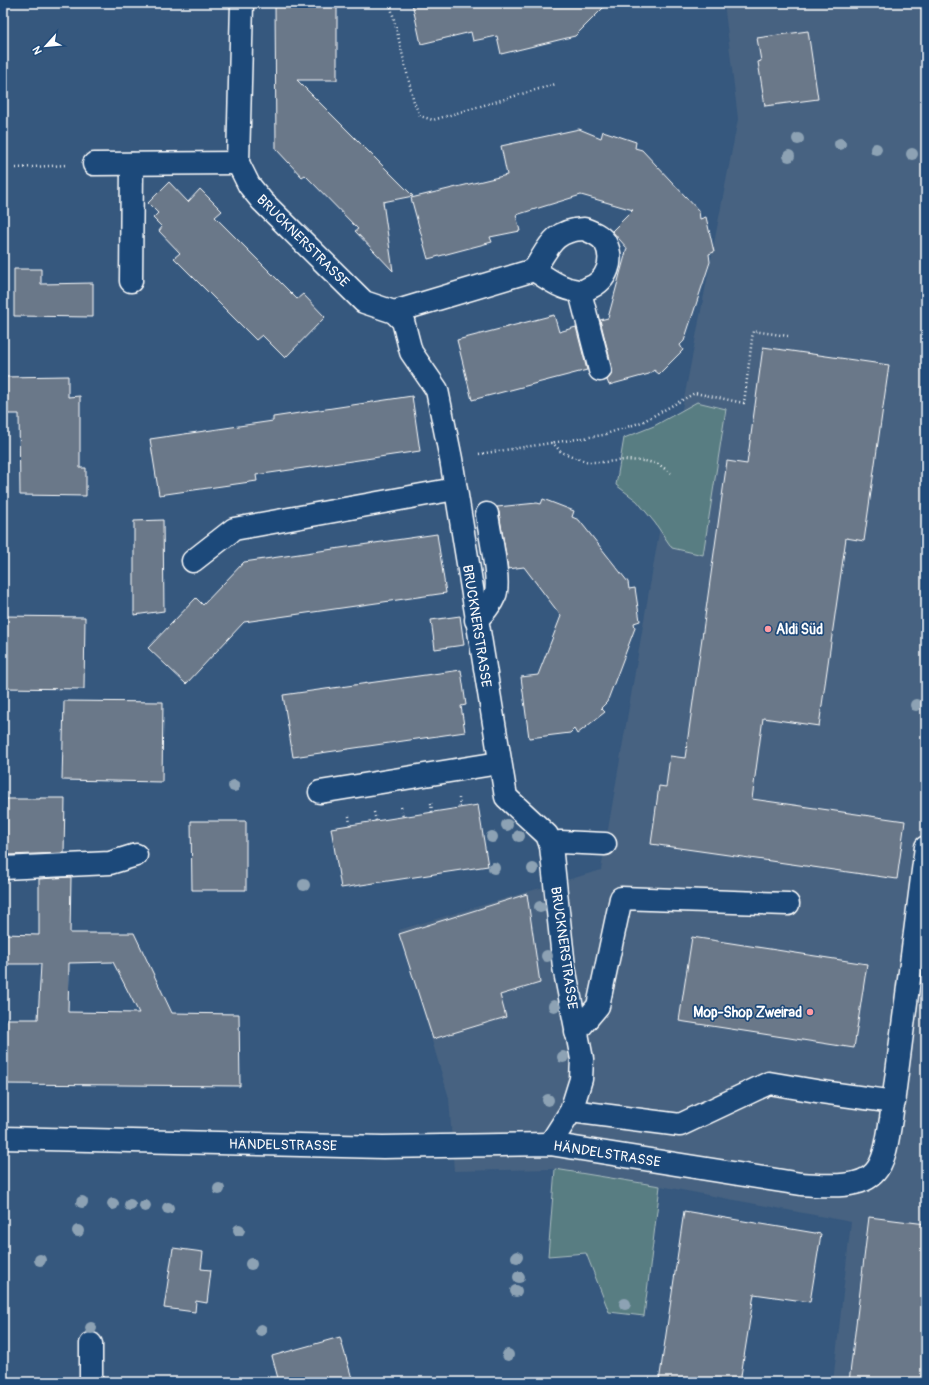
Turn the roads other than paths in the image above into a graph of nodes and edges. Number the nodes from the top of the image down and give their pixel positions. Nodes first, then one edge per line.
1 (242, 3) edge
2 (238, 163) junction
3 (94, 164) road end
4 (132, 164) junction
5 (534, 270) junction
6 (132, 280) dead end
7 (580, 292) junction
8 (394, 312) junction
9 (600, 370) dead end
10 (455, 489) junction
11 (487, 514) dead end
12 (193, 561) dead end
13 (476, 620) junction
14 (500, 763) junction
15 (320, 792) dead end
16 (604, 844) dead end
17 (551, 846) junction
18 (926, 847) edge
19 (136, 855) dead end
20 (3, 868) edge
21 (788, 904) dead end
22 (576, 1032) junction
23 (894, 1102) junction
24 (571, 1111) junction
25 (3, 1138) edge
26 (550, 1144) junction
27 (91, 1344) dead end
28 (91, 1382) edge

1 - 2 street, BRUCKNERSTRASSE
2 - 4 street
2 - 8 street, BRUCKNERSTRASSE
3 - 4 street
4 - 6 street
5 - 7 street
5 - 7 street
5 - 8 street
7 - 9 street
8 - 10 street, BRUCKNERSTRASSE
10 - 12 street
10 - 13 street, BRUCKNERSTRASSE
11 - 13 street
13 - 14 street, BRUCKNERSTRASSE
14 - 15 street
14 - 17 street, BRUCKNERSTRASSE
16 - 17 street
17 - 22 street, BRUCKNERSTRASSE
18 - 23 street, HÄNDELSTRASSE
19 - 20 street
21 - 22 street
22 - 24 street, BRUCKNERSTRASSE
23 - 24 street
23 - 26 street, HÄNDELSTRASSE
24 - 26 street, BRUCKNERSTRASSE
25 - 26 street, HÄNDELSTRASSE
27 - 28 street

